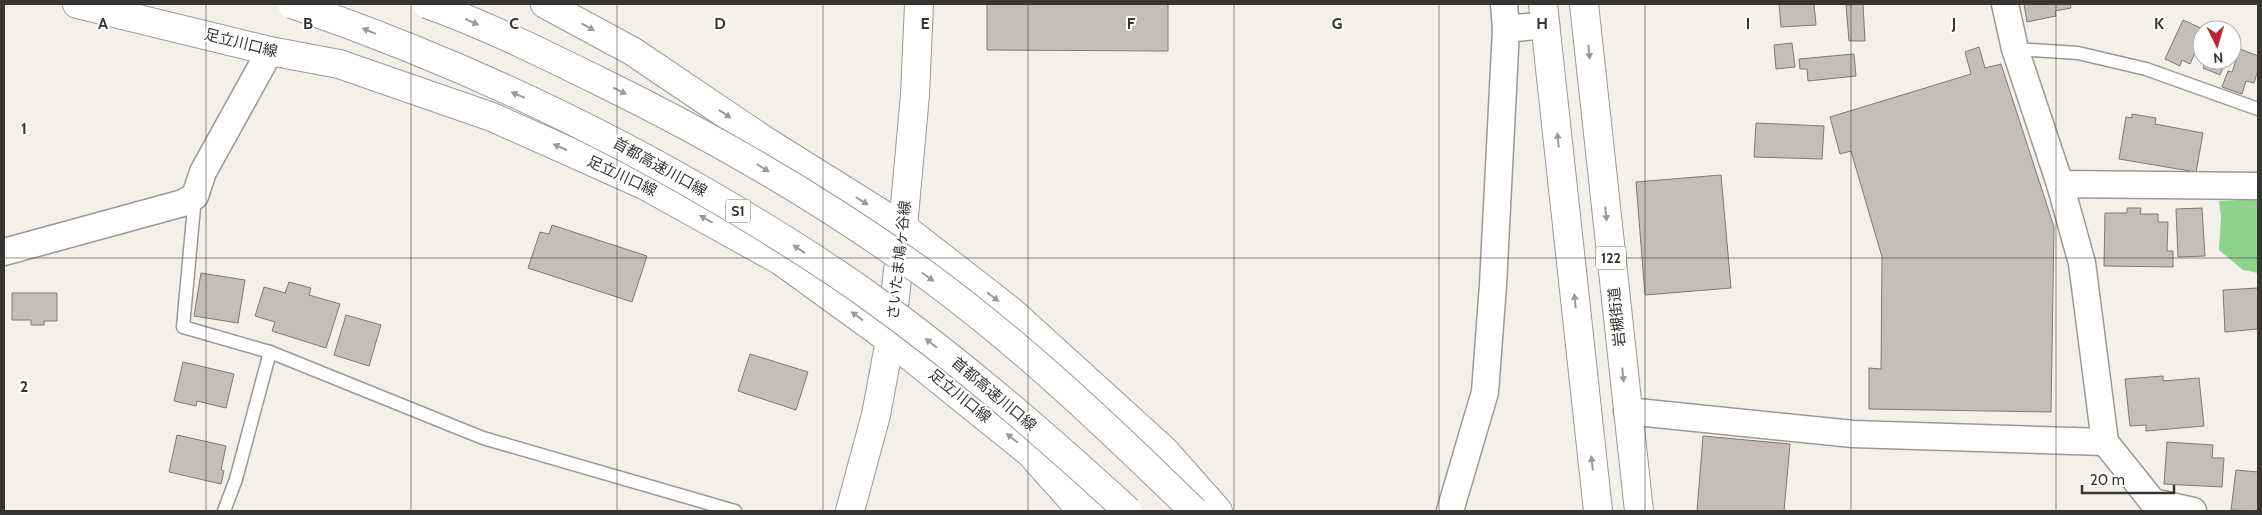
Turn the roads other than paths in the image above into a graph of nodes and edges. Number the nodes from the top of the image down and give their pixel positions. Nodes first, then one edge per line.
1 (78, 4) edge
2 (292, 4) edge
3 (427, 4) edge
4 (545, 4) edge
5 (919, 4) edge
6 (1584, 4) edge
7 (2005, 4) edge
8 (1545, 14) edge
9 (1505, 16) edge
10 (2014, 49) junction
11 (270, 51) junction
12 (2258, 109) edge
13 (2060, 184) junction
14 (2258, 186) edge
15 (195, 196) junction
16 (903, 227) junction
17 (4, 252) edge
18 (890, 340) junction
19 (270, 352) junction
20 (1011, 406) junction
21 (1627, 411) junction
22 (2105, 442) junction
23 (224, 511) edge
24 (735, 511) edge
25 (850, 511) edge
26 (1082, 511) edge
27 (1106, 511) edge
28 (1128, 511) edge
29 (1194, 511) edge
30 (1218, 511) edge
31 (1450, 511) edge
32 (1598, 511) edge
33 (1639, 511) edge
34 (2193, 511) edge

1 - 11 main road, 足立川口線
20 -> 2 main road, 首都高速川口線 / S1, bridge
3 -> 29 main road, bridge
4 -> 16 main road
5 - 16 main road, さいたま鳩ヶ谷線
6 -> 21 main road, 岩槻街道 / 122
7 - 10 street
8 - 9 street
32 -> 8 main road
9 - 31 street
10 - 12 lane
10 - 13 street
11 - 15 street
18 -> 11 main road, 足立川口線
13 - 14 street
13 - 22 street
15 - 17 street
15 - 19 lane
16 - 18 main road, さいたま鳩ヶ谷線
16 -> 30 main road
18 - 25 main road, さいたま鳩ヶ谷線
26 -> 18 main road, 足立川口線
19 - 23 lane
19 - 24 lane
20 - 27 main road, bridge
20 - 28 main road, 首都高速川口線 / S1, bridge
21 - 22 street
21 - 33 main road, 岩槻街道 / 122
22 - 34 street

